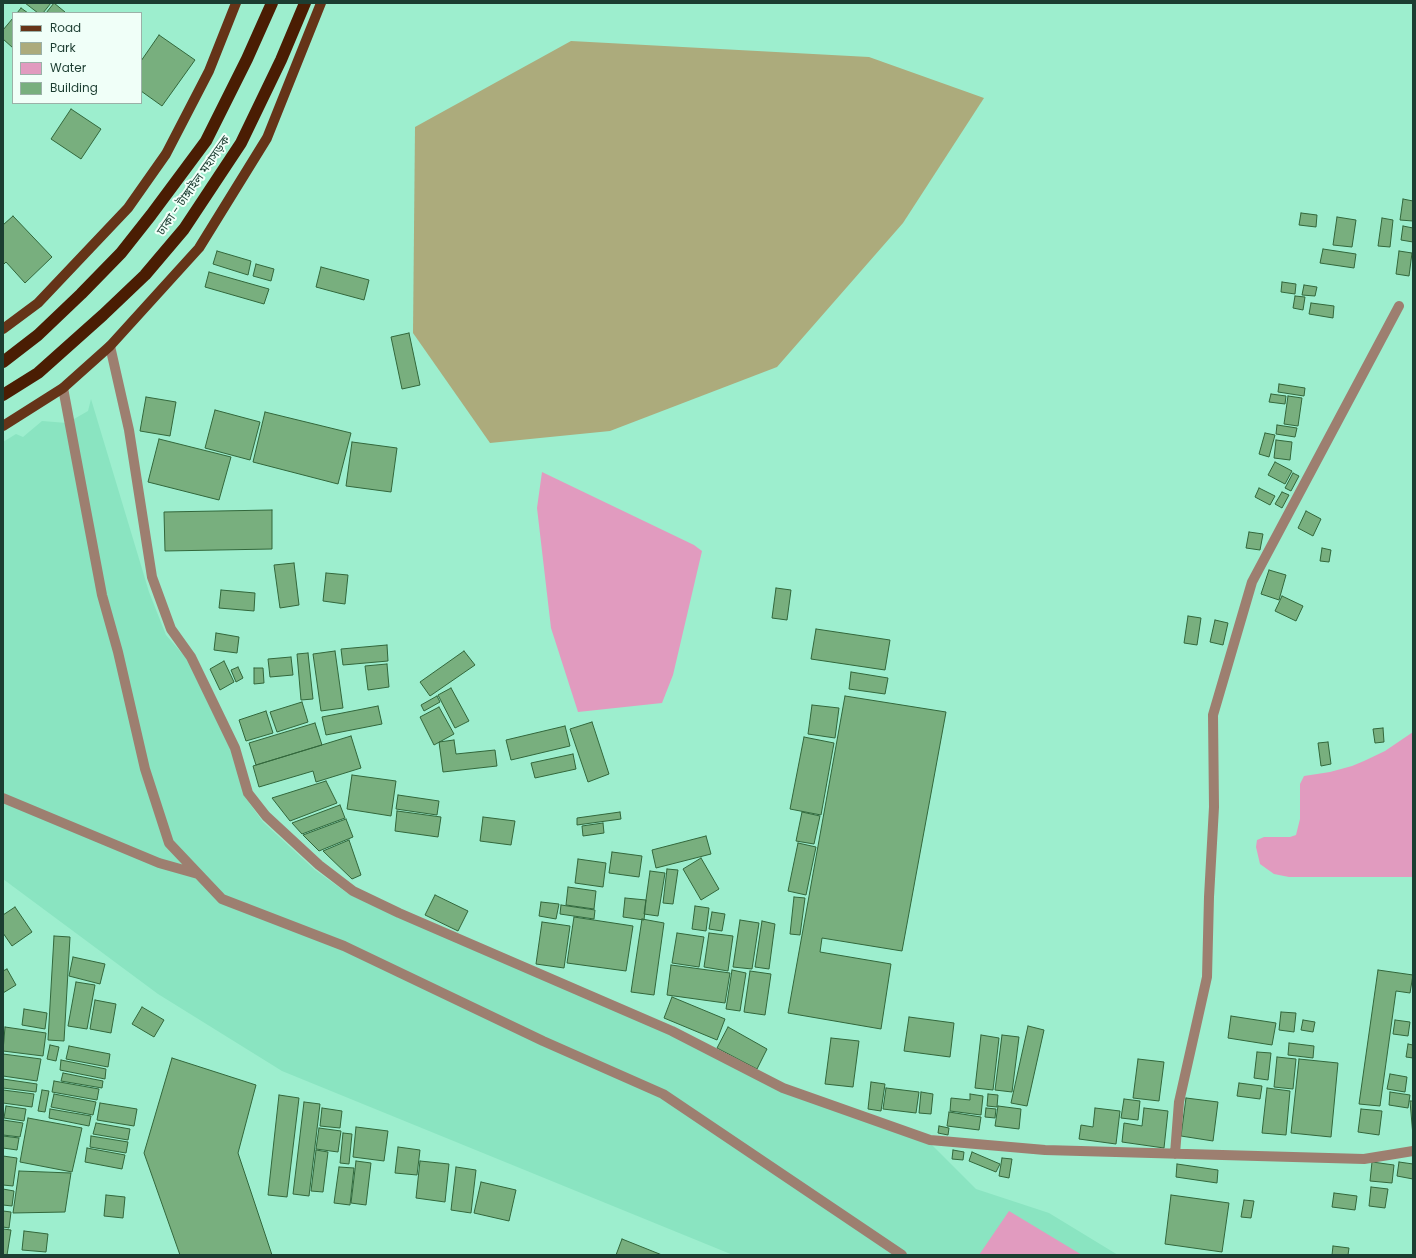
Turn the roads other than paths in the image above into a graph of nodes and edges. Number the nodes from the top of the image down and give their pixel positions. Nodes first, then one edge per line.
1 (236, 3) edge
2 (272, 3) edge
3 (305, 3) edge
4 (321, 3) edge
5 (1399, 306) dead end
6 (3, 329) edge
7 (110, 346) junction
8 (3, 362) edge
9 (63, 388) junction
10 (3, 395) edge
11 (3, 426) edge
12 (3, 798) edge
13 (199, 874) junction
14 (1413, 1151) edge
15 (1176, 1154) junction
16 (902, 1255) edge

1 - 6 main road
2 - 8 highway, ঢাকা - টাঙ্গাইল মহাসড়ক
3 - 10 highway, ঢাকা - টাঙ্গাইল মহাসড়ক
4 - 7 main road
5 - 15 street
7 - 9 main road
7 - 15 street
9 - 11 main road
9 - 13 street
12 - 13 street
13 - 16 street
14 - 15 street

